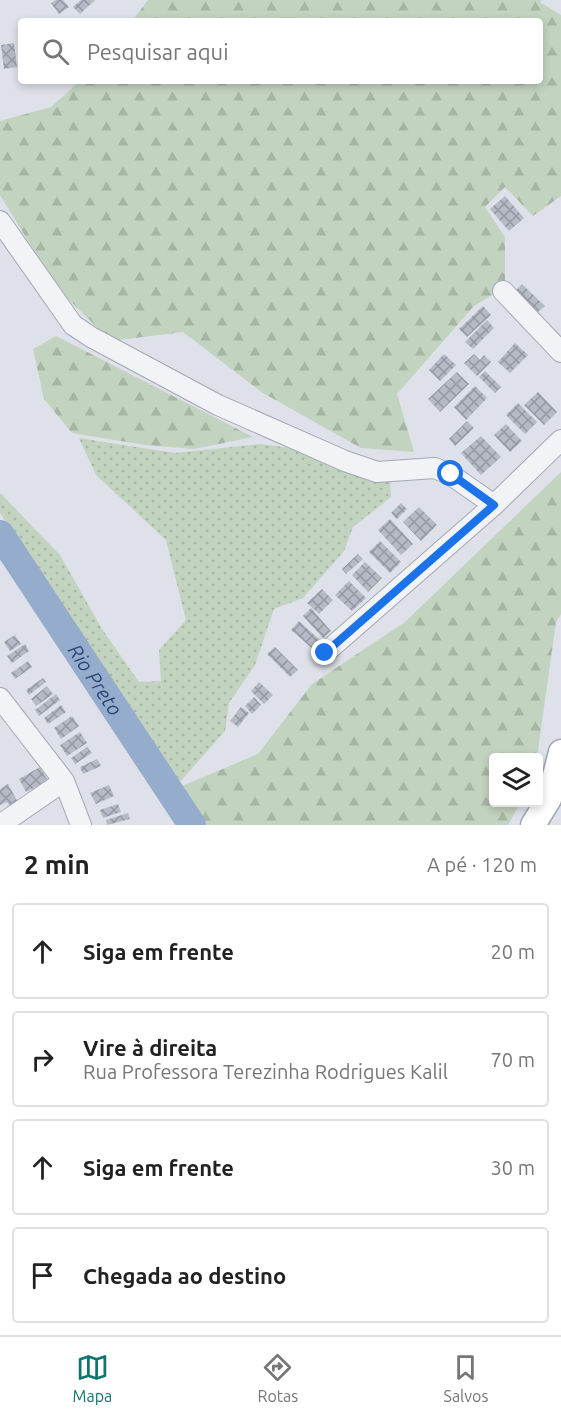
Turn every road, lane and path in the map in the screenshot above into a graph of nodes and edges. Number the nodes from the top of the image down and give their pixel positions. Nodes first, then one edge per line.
1 (0, 221) edge
2 (503, 291) dead end
3 (561, 352) edge
4 (561, 440) edge
5 (494, 505) junction
6 (325, 653) dead end
7 (0, 698) edge
8 (561, 752) edge
9 (63, 781) junction
10 (0, 825) edge
11 (81, 825) edge
12 (533, 825) edge

1 - 5 street
2 - 3 street
4 - 5 street
5 - 6 street
7 - 9 street
8 - 12 main road
9 - 10 street
9 - 11 street

